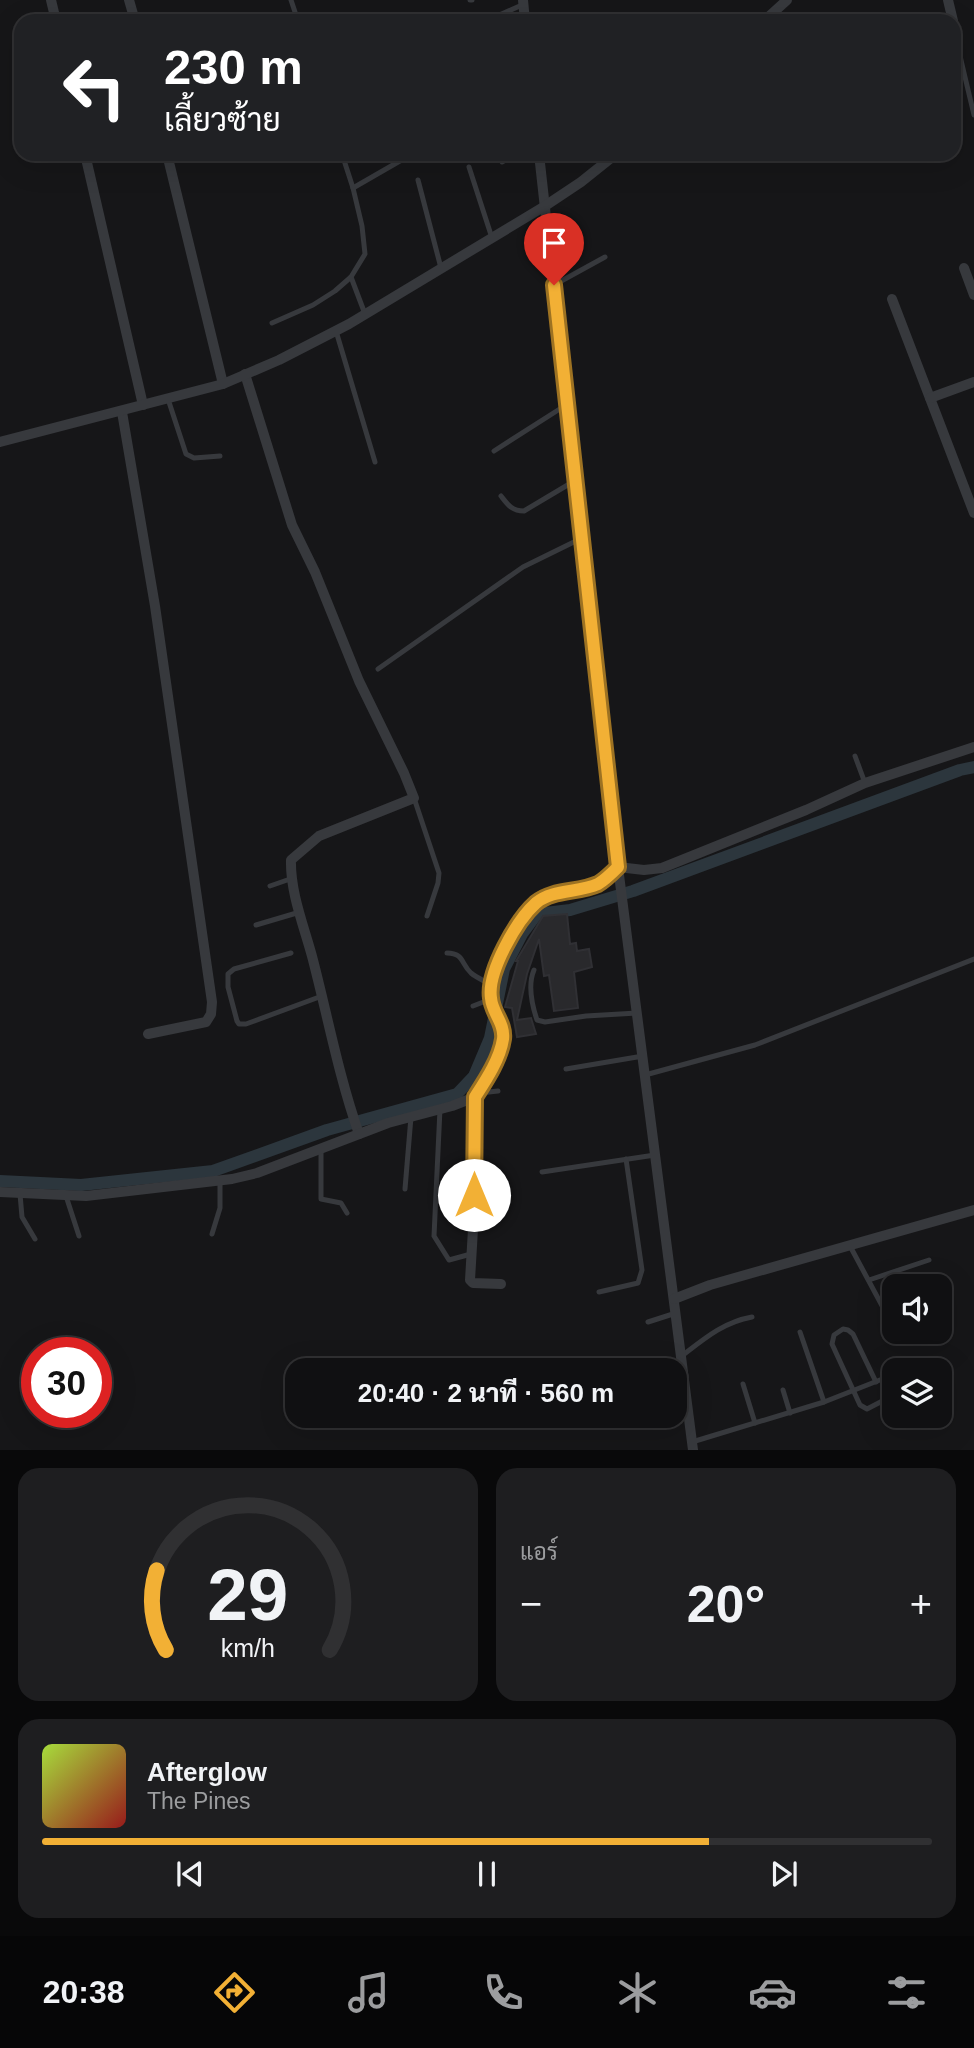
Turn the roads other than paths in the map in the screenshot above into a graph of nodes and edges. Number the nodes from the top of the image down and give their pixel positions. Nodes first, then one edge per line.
1 (787, 0) edge
2 (523, 2) edge
3 (500, 14) edge
4 (772, 14) edge
5 (961, 60) edge
6 (974, 115) edge
7 (87, 161) edge
8 (169, 161) edge
9 (344, 161) edge
10 (400, 161) edge
11 (540, 161) edge
12 (607, 161) edge
13 (468, 167) dead end
14 (418, 180) dead end
15 (353, 188) junction
16 (545, 206) junction
17 (492, 238) junction
18 (605, 257) dead end
19 (441, 268) junction
20 (964, 268) dead end
21 (351, 277) junction
22 (554, 285) junction
23 (974, 295) edge
24 (892, 299) dead end
25 (365, 314) junction
26 (272, 323) dead end
27 (336, 330) junction
28 (245, 374) junction
29 (974, 382) edge
30 (223, 384) junction
31 (168, 398) junction
32 (930, 398) junction
33 (143, 405) junction
34 (566, 405) junction
35 (122, 412) junction
36 (0, 442) edge
37 (494, 451) dead end
38 (220, 456) dead end
39 (375, 462) dead end
40 (576, 480) junction
41 (501, 496) dead end
42 (974, 513) edge
43 (582, 538) junction
44 (378, 668) dead end
45 (974, 747) edge
46 (855, 757) dead end
47 (865, 783) junction
48 (414, 798) junction
49 (618, 867) junction
50 (293, 878) junction
51 (270, 886) dead end
52 (300, 911) junction
53 (427, 916) dead end
54 (256, 925) dead end
55 (291, 953) dead end
56 (447, 953) dead end
57 (974, 959) edge
58 (534, 970) dead end
59 (491, 985) junction
60 (322, 996) junction
61 (492, 1004) junction
62 (473, 1006) dead end
63 (637, 1013) junction
64 (148, 1034) dead end
65 (643, 1056) junction
66 (566, 1069) dead end
67 (645, 1075) junction
68 (498, 1091) dead end
69 (476, 1095) junction
70 (440, 1109) junction
71 (411, 1117) junction
72 (358, 1130) junction
73 (321, 1147) junction
74 (655, 1155) junction
75 (626, 1159) junction
76 (542, 1172) dead end
77 (220, 1181) junction
78 (405, 1189) dead end
79 (0, 1192) edge
80 (20, 1193) junction
81 (65, 1195) junction
82 (974, 1210) edge
83 (347, 1213) dead end
84 (212, 1234) dead end
85 (79, 1236) dead end
86 (35, 1239) dead end
87 (850, 1246) junction
88 (472, 1254) junction
89 (929, 1260) dead end
90 (869, 1280) junction
91 (501, 1284) dead end
92 (599, 1292) dead end
93 (674, 1298) junction
94 (882, 1305) edge
95 (676, 1313) junction
96 (752, 1317) dead end
97 (648, 1322) dead end
98 (800, 1332) dead end
99 (682, 1356) joint
100 (882, 1379) edge
101 (876, 1382) junction
102 (743, 1384) dead end
103 (783, 1390) dead end
104 (853, 1391) junction
105 (882, 1401) edge
106 (824, 1402) junction
107 (790, 1413) junction
108 (687, 1419) edge
109 (755, 1423) junction
110 (693, 1446) edge

1 - 4 street
2 - 3 lane
5 - 6 lane
7 - 33 street
8 - 30 street
9 - 15 lane
10 - 15 lane
11 - 16 street
12 - 16 street
13 - 17 lane
14 - 19 lane
15 - 21 lane
16 - 17 street
16 - 22 street
17 - 19 street
18 - 22 lane
19 - 25 street
20 - 23 street
21 - 25 lane
21 - 26 lane
22 - 34 street
24 - 32 street
25 - 27 street
27 - 28 street
27 - 39 lane
28 - 30 street
28 - 48 street
29 - 32 street
30 - 31 street
31 - 33 street
31 - 38 lane
32 - 42 street
33 - 35 street
34 - 37 lane
34 - 40 street
35 - 36 street
35 - 64 street
40 - 41 lane
40 - 43 street
43 - 44 lane
43 - 49 street
45 - 47 street
46 - 47 lane
47 - 49 street
48 - 50 street
48 - 53 lane
49 - 59 street
49 - 63 street
50 - 51 lane
50 - 52 street
52 - 54 lane
52 - 60 street
55 - 60 lane
56 - 59 lane
57 - 67 lane
58 - 63 lane
59 - 61 street
60 - 72 street
61 - 62 lane
61 - 69 street
63 - 65 street
65 - 66 lane
65 - 67 street
67 - 74 street
68 - 69 lane
69 - 70 street
69 - 88 street
70 - 71 street
70 - 88 lane
71 - 72 street
71 - 78 lane
72 - 73 street
73 - 77 street
73 - 83 lane
74 - 75 lane
74 - 93 street
75 - 76 lane
75 - 92 lane
77 - 81 street
77 - 84 lane
79 - 80 street
80 - 81 street
80 - 86 lane
81 - 85 lane
82 - 87 street
87 - 90 lane
87 - 93 street
88 - 91 street
89 - 90 lane
90 - 94 lane
93 - 95 street
95 - 97 lane
95 - 99 street
96 - 99 lane
98 - 106 lane
100 - 101 lane
101 - 104 lane
101 - 104 lane
102 - 109 lane
103 - 107 lane
104 - 105 lane
104 - 106 lane
106 - 107 lane
107 - 109 lane
108 - 110 street
109 - 110 lane

